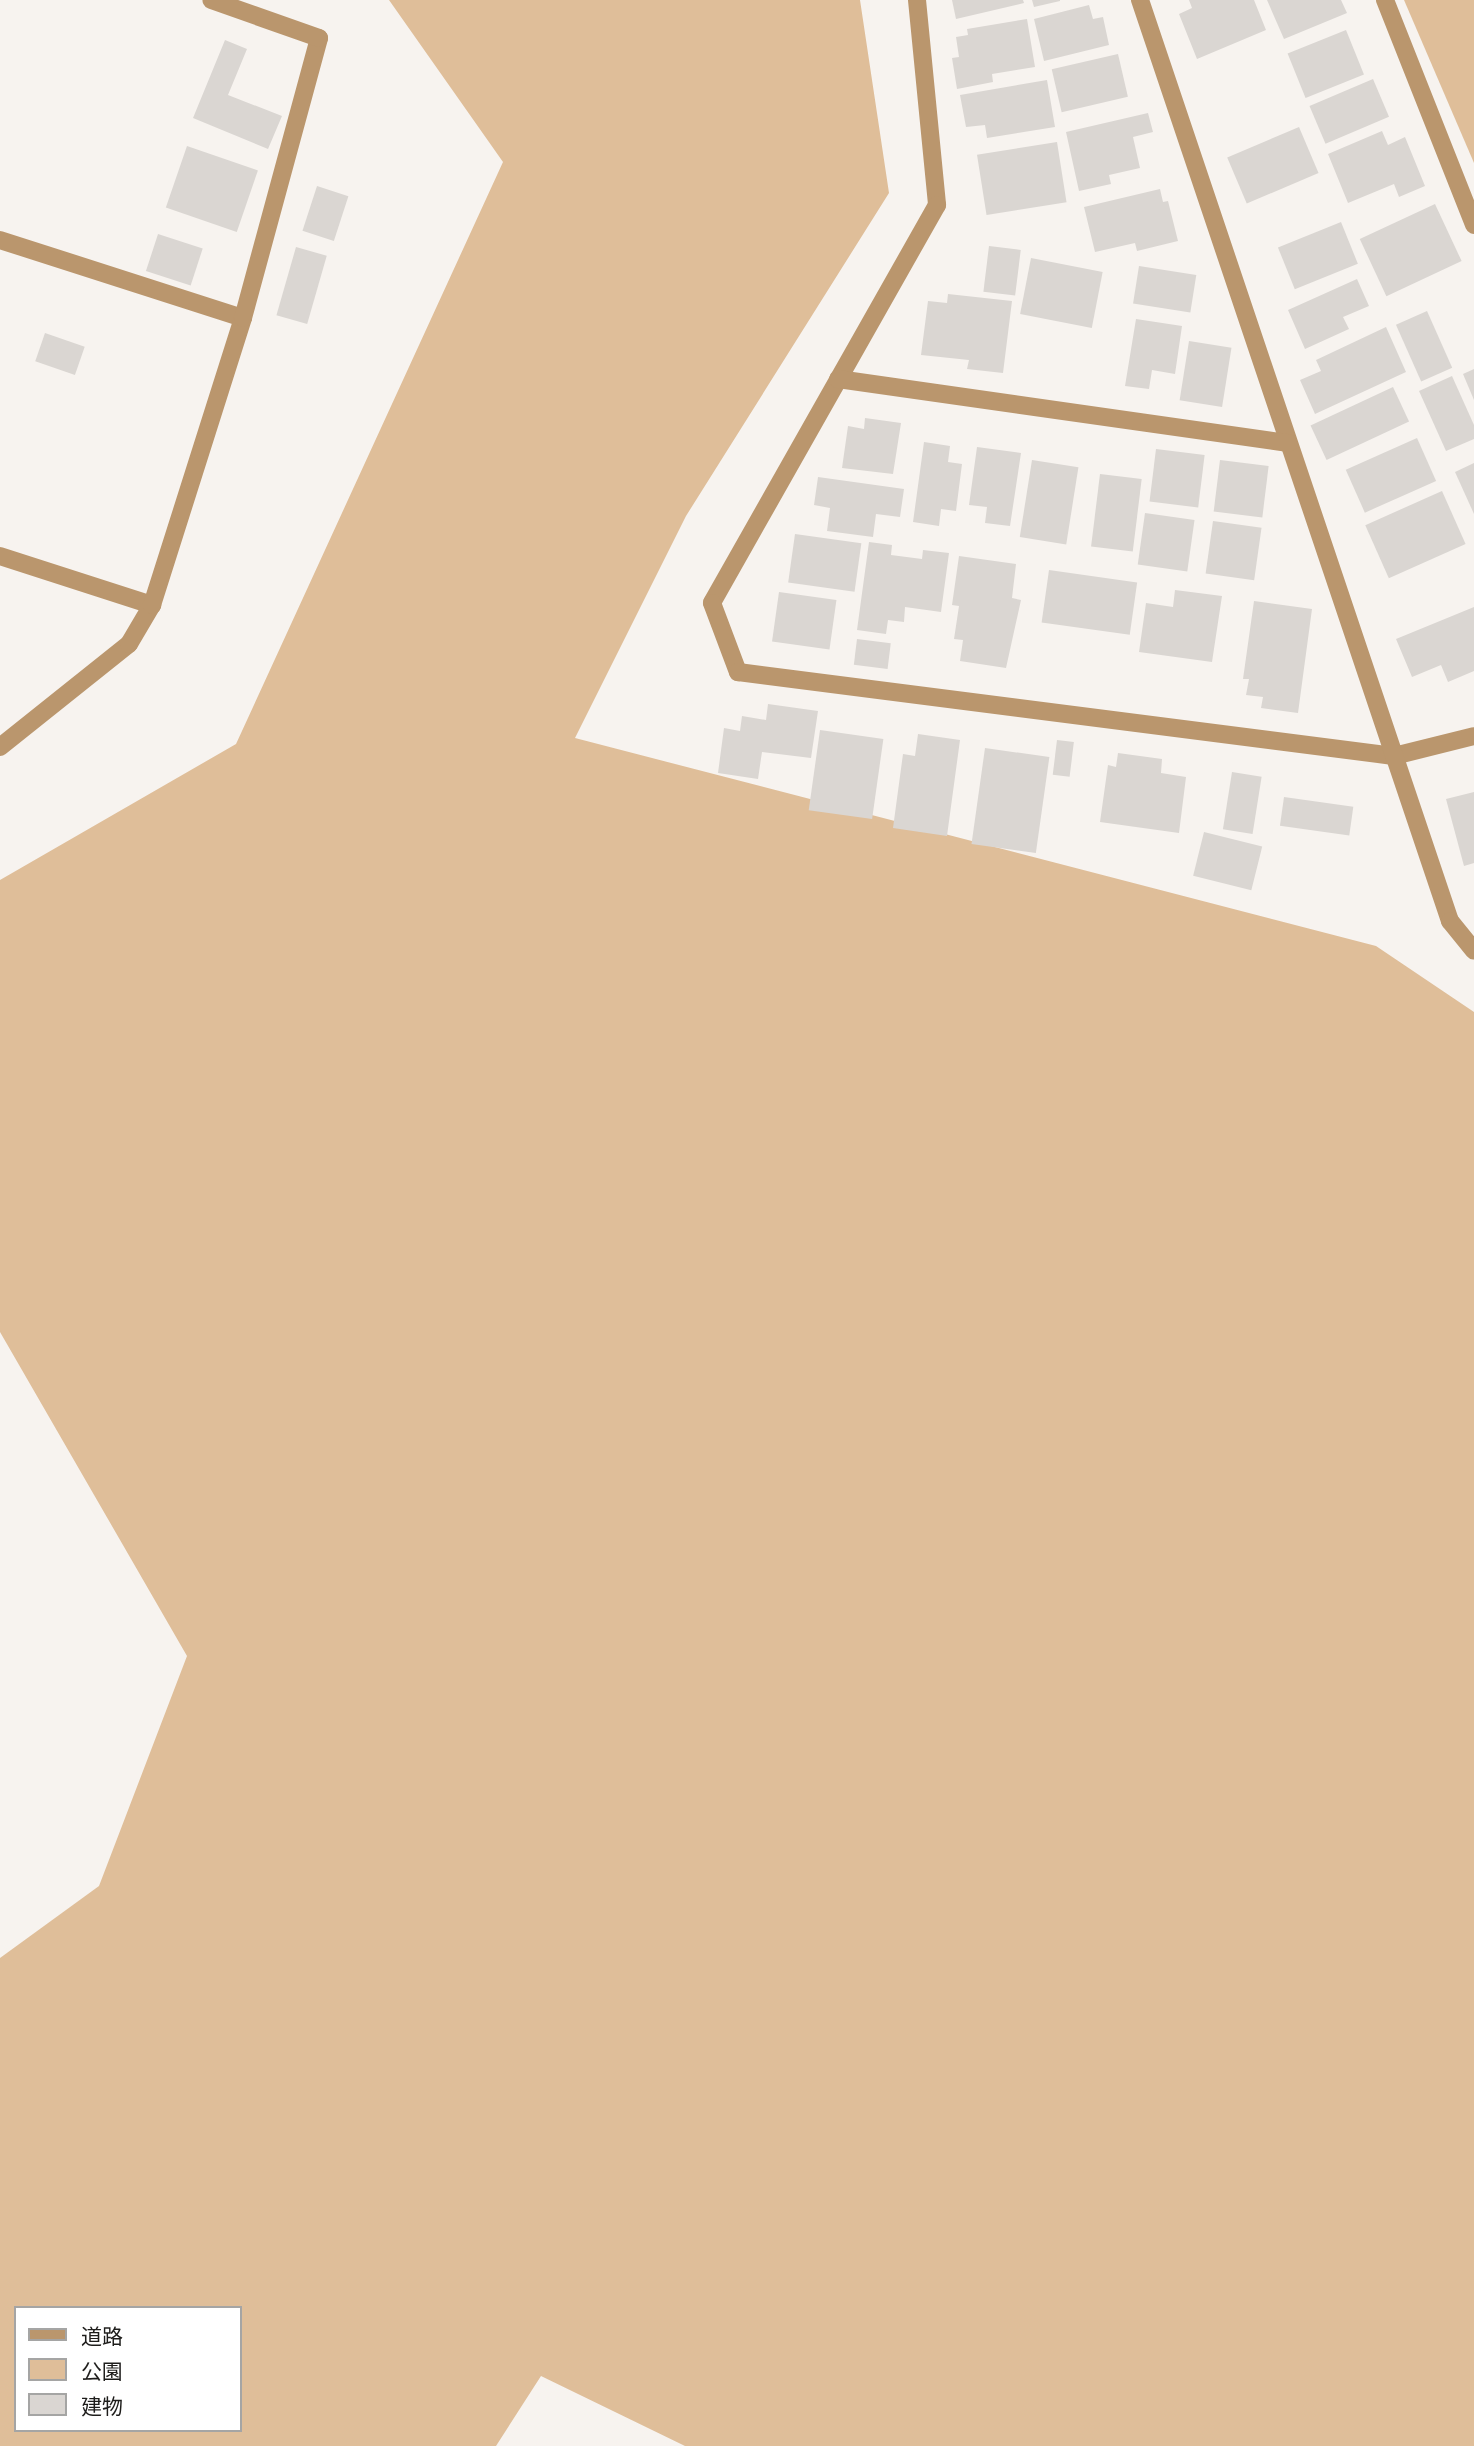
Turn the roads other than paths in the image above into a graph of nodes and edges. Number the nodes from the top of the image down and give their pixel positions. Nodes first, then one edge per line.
1 (212, 0) edge
2 (917, 0) edge
3 (1140, 0) edge
4 (1385, 0) edge
5 (1474, 225) edge
6 (0, 240) edge
7 (243, 318) junction
8 (838, 379) junction
9 (1288, 443) junction
10 (0, 556) edge
11 (152, 605) junction
12 (1474, 736) edge
13 (0, 747) edge
14 (1394, 756) junction
15 (1474, 951) edge

1 - 7 street
2 - 8 street
3 - 9 street
4 - 5 street
6 - 7 street
7 - 11 street
8 - 9 street
8 - 14 street
9 - 14 street
10 - 11 street
11 - 13 street
12 - 14 street
14 - 15 street

